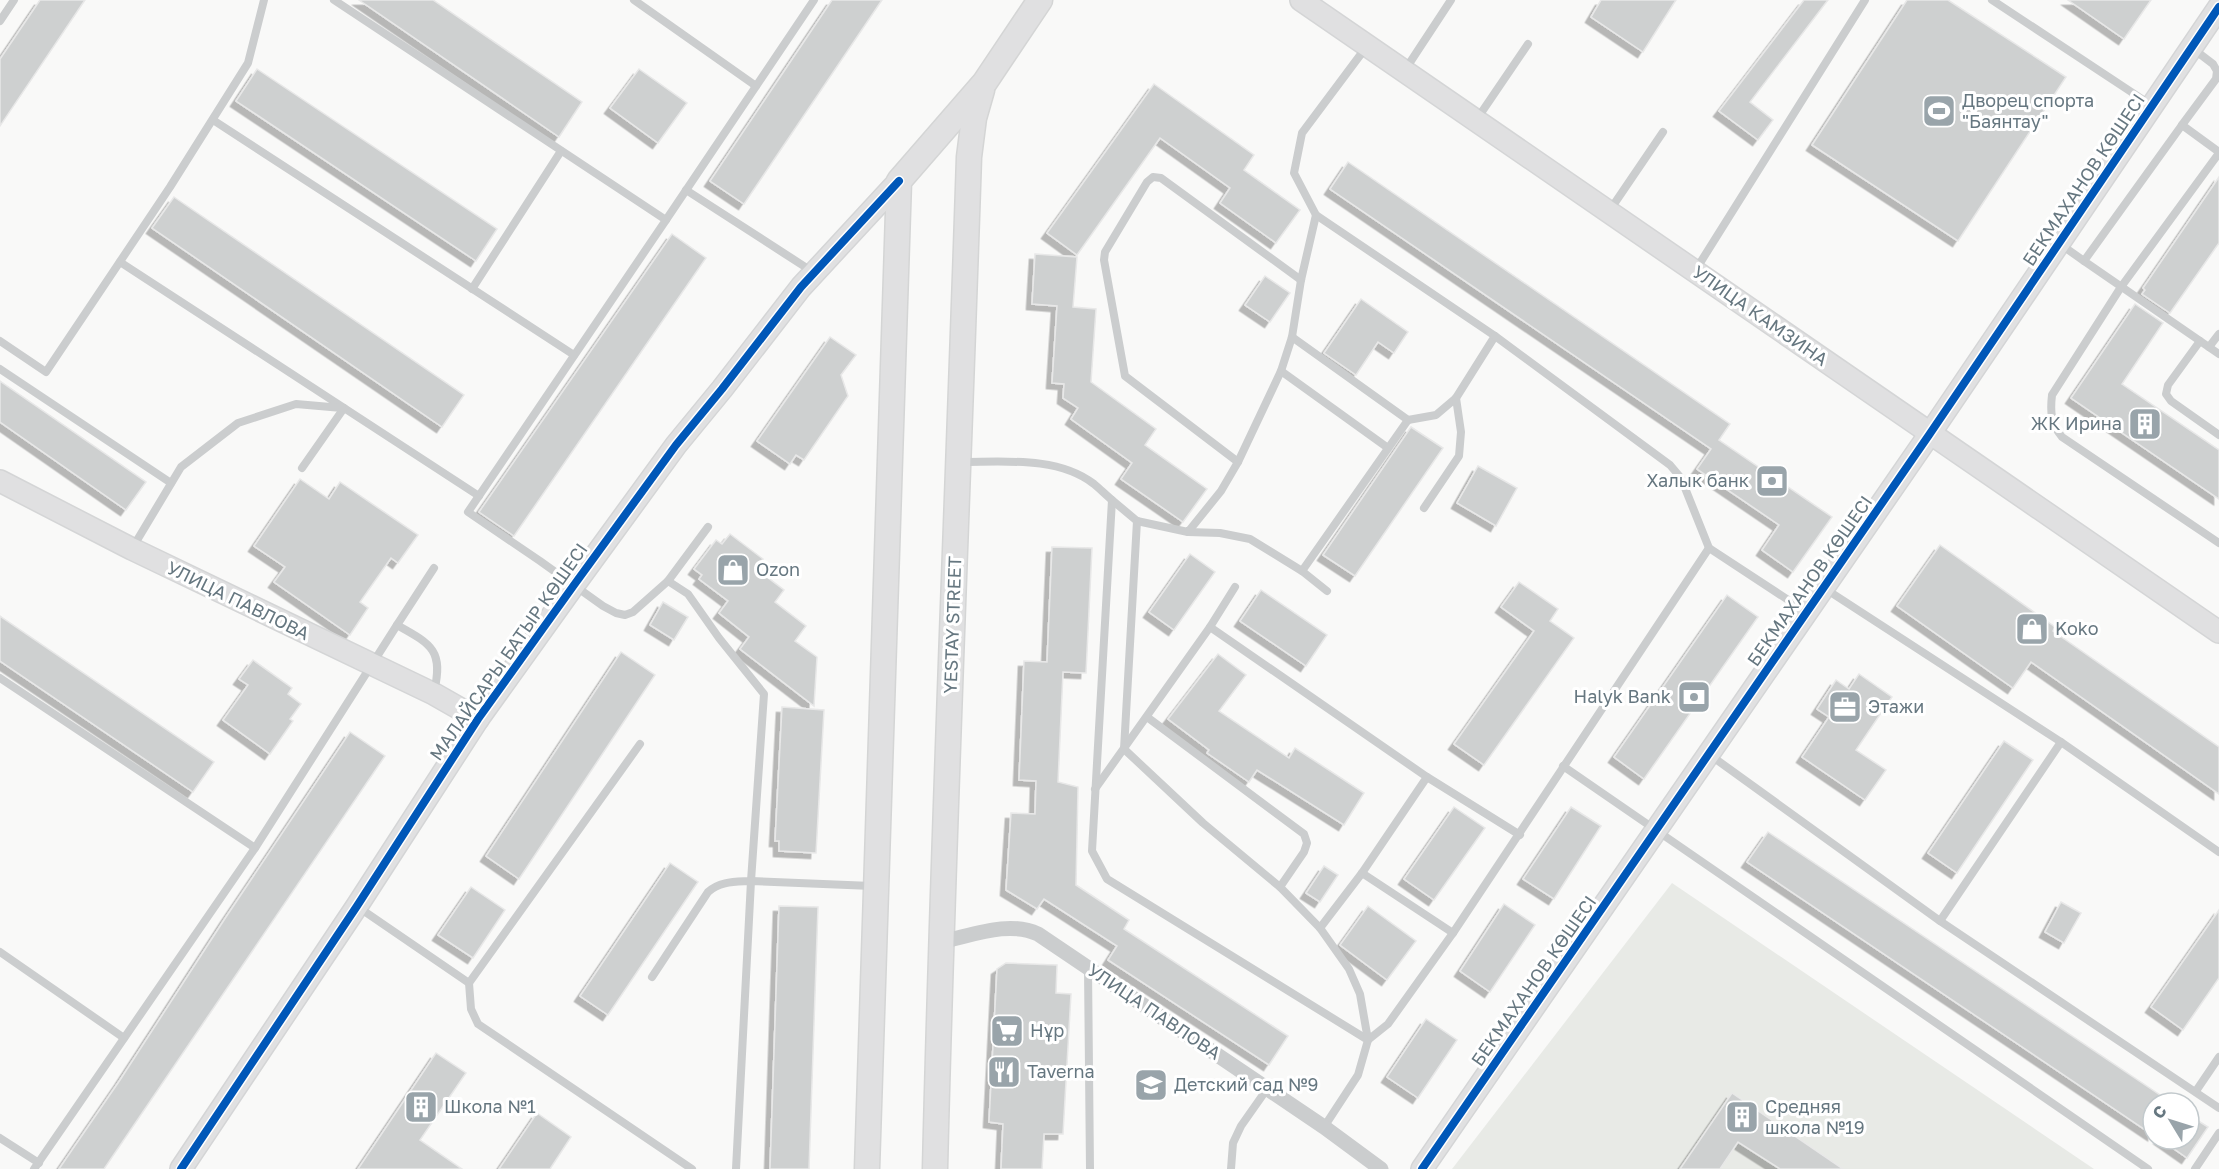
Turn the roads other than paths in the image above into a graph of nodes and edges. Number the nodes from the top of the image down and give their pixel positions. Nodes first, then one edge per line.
1 (14, 0) edge
2 (264, 0) edge
3 (334, 0) edge
4 (634, 0) edge
5 (814, 0) edge
6 (1040, 0) edge
7 (1301, 0) edge
8 (1451, 0) edge
9 (1865, 0) edge
10 (1992, 0) edge
11 (2219, 7) edge
12 (0, 21) edge
13 (1528, 44) dead end
14 (1367, 46) junction
15 (2192, 48) junction
16 (1404, 71) junction
17 (985, 82) junction
18 (756, 86) junction
19 (2152, 105) junction
20 (213, 120) junction
21 (1476, 120) junction
22 (2182, 125) junction
23 (1664, 132) dead end
24 (561, 151) junction
25 (2219, 153) edge
26 (899, 181) junction
27 (686, 190) junction
28 (1609, 212) junction
29 (1316, 215) junction
30 (666, 220) junction
31 (2059, 243) junction
32 (2084, 261) junction
33 (120, 262) junction
34 (1695, 271) junction
35 (813, 272) junction
36 (1301, 280) junction
37 (2121, 287) junction
38 (472, 289) junction
39 (2219, 334) edge
40 (1495, 336) junction
41 (1292, 338) junction
42 (0, 341) edge
43 (2200, 341) junction
44 (2209, 347) junction
45 (2219, 354) edge
46 (574, 355) junction
47 (0, 369) edge
48 (1281, 370) junction
49 (1456, 398) junction
50 (344, 408) junction
51 (1408, 420) junction
52 (1929, 435) junction
53 (2219, 435) edge
54 (1388, 448) junction
55 (960, 462) junction
56 (1238, 462) junction
57 (302, 468) dead end
58 (0, 482) edge
59 (171, 483) junction
60 (479, 496) junction
61 (1112, 500) junction
62 (1424, 508) dead end
63 (1137, 521) junction
64 (708, 527) dead end
65 (1188, 532) junction
66 (2219, 543) edge
67 (1709, 548) junction
68 (132, 549) junction
69 (434, 568) dead end
70 (1302, 572) junction
71 (668, 581) junction
72 (574, 585) junction
73 (1235, 587) dead end
74 (1823, 588) junction
75 (1327, 591) dead end
76 (1807, 612) junction
77 (397, 625) junction
78 (1209, 627) junction
79 (2219, 632) edge
80 (371, 665) junction
81 (0, 678) edge
82 (434, 694) junction
83 (1147, 717) junction
84 (478, 719) junction
85 (2061, 742) junction
86 (640, 744) dead end
87 (1124, 749) junction
88 (1708, 754) junction
89 (1563, 766) junction
90 (1427, 777) junction
91 (1095, 789) junction
92 (1656, 830) junction
93 (1520, 835) junction
94 (255, 848) junction
95 (2219, 852) edge
96 (1362, 873) junction
97 (751, 881) junction
98 (877, 886) junction
99 (1280, 887) junction
100 (357, 906) junction
101 (1940, 921) junction
102 (1320, 928) junction
103 (1453, 933) junction
104 (940, 942) junction
105 (0, 952) edge
106 (1088, 968) junction
107 (652, 977) dead end
108 (469, 983) junction
109 (124, 1038) junction
110 (1368, 1040) junction
111 (2219, 1057) edge
112 (1267, 1089) junction
113 (2196, 1091) joint
114 (2201, 1095) edge
115 (2219, 1108) edge
116 (1324, 1127) junction
117 (2219, 1133) edge
118 (0, 1138) edge
119 (37, 1166) edge
120 (181, 1169) edge
121 (692, 1169) edge
122 (736, 1169) edge
123 (867, 1169) edge
124 (935, 1169) edge
125 (1090, 1169) edge
126 (1231, 1169) edge
127 (1381, 1169) edge
128 (1422, 1169) edge
129 (2148, 1169) edge
130 (2195, 1169) edge

1 - 12 lane
2 - 20 lane
3 - 24 lane
4 - 18 lane
5 - 18 lane
6 - 17 main road, МАЛАЙСАРЫ БАТЫР КӨШЕСІ
7 - 14 street, УЛИЦА КАМЗИНА
8 - 16 lane
9 - 34 lane
10 - 19 lane
11 - 15 street, БЕКМАХАНОВ КӨШЕСІ
13 - 21 lane
14 - 16 street, УЛИЦА КАМЗИНА
14 - 29 lane
15 - 19 street, БЕКМАХАНОВ КӨШЕСІ
15 - 22 lane
16 - 21 street, УЛИЦА КАМЗИНА
17 - 26 main road, МАЛАЙСАРЫ БАТЫР КӨШЕСІ
17 - 55 main road, YESTAY STREET
18 - 27 lane
19 - 31 street, БЕКМАХАНОВ КӨШЕСІ
20 - 33 lane
20 - 38 lane
21 - 28 street, УЛИЦА КАМЗИНА
22 - 25 lane
22 - 32 lane
23 - 28 lane
24 - 30 lane
24 - 38 lane
25 - 37 lane
26 - 35 street, МАЛАЙСАРЫ БАТЫР КӨШЕСІ
26 - 98 main road
27 - 30 lane
27 - 35 lane
28 - 34 street, УЛИЦА КАМЗИНА
29 - 36 lane
29 - 40 lane
30 - 46 lane
31 - 32 lane
31 - 52 street, БЕКМАХАНОВ КӨШЕСІ
32 - 37 lane
33 - 42 lane
33 - 50 lane
34 - 52 street, УЛИЦА КАМЗИНА
35 - 72 street, МАЛАЙСАРЫ БАТЫР КӨШЕСІ
36 - 41 lane
36 - 56 lane
37 - 43 lane
37 - 66 lane
38 - 46 lane
39 - 44 lane
40 - 49 lane
40 - 67 lane
41 - 48 lane
41 - 51 lane
43 - 44 lane
43 - 53 lane
44 - 45 lane
46 - 60 lane
47 - 59 lane
48 - 54 lane
48 - 56 lane
49 - 51 lane
49 - 62 lane
50 - 57 lane
50 - 59 lane
50 - 60 lane
51 - 54 lane
52 - 74 street, БЕКМАХАНОВ КӨШЕСІ
52 - 79 street, УЛИЦА КАМЗИНА
54 - 70 lane
55 - 61 lane
55 - 104 main road, YESTAY STREET
56 - 65 lane
58 - 68 street, УЛИЦА ПАВЛОВА
59 - 68 lane
60 - 72 lane
61 - 63 lane
61 - 91 lane
63 - 65 lane
63 - 87 lane
64 - 71 lane
65 - 70 lane
67 - 76 lane
67 - 89 lane
68 - 80 street, УЛИЦА ПАВЛОВА
69 - 77 lane
70 - 75 lane
71 - 72 lane
71 - 97 lane
72 - 84 street, МАЛАЙСАРЫ БАТЫР КӨШЕСІ
73 - 78 lane
74 - 76 street, БЕКМАХАНОВ КӨШЕСІ
74 - 85 lane
76 - 88 street, БЕКМАХАНОВ КӨШЕСІ
77 - 80 lane
77 - 82 lane
78 - 83 lane
78 - 90 lane
80 - 82 street, УЛИЦА ПАВЛОВА
80 - 94 lane
81 - 94 lane
82 - 84 street, УЛИЦА ПАВЛОВА
83 - 87 lane
83 - 99 lane
84 - 100 street, МАЛАЙСАРЫ БАТЫР КӨШЕСІ
85 - 95 lane
85 - 101 lane
86 - 108 lane
87 - 91 lane
87 - 99 lane
88 - 92 street, БЕКМАХАНОВ КӨШЕСІ
88 - 101 lane
89 - 92 lane
89 - 93 lane
90 - 93 lane
90 - 96 lane
91 - 110 lane
92 - 128 street, БЕКМАХАНОВ КӨШЕСІ
92 - 129 lane
93 - 103 lane
94 - 109 lane
96 - 102 lane
96 - 103 lane
97 - 98 lane
97 - 107 lane
97 - 122 lane
98 - 123 main road
99 - 102 lane
100 - 108 lane
100 - 120 street, МАЛАЙСАРЫ БАТЫР КӨШЕСІ
101 - 113 lane
102 - 110 lane
103 - 110 lane
104 - 106 street, УЛИЦА ПАВЛОВА
104 - 124 main road, YESTAY STREET
105 - 109 lane
106 - 112 street, УЛИЦА ПАВЛОВА
106 - 125 lane
108 - 121 lane
109 - 119 lane
110 - 116 lane
111 - 113 lane
112 - 116 street, УЛИЦА ПАВЛОВА
112 - 126 lane
114 - 115 lane
116 - 127 street, УЛИЦА ПАВЛОВА
117 - 130 lane
118 - 119 lane

